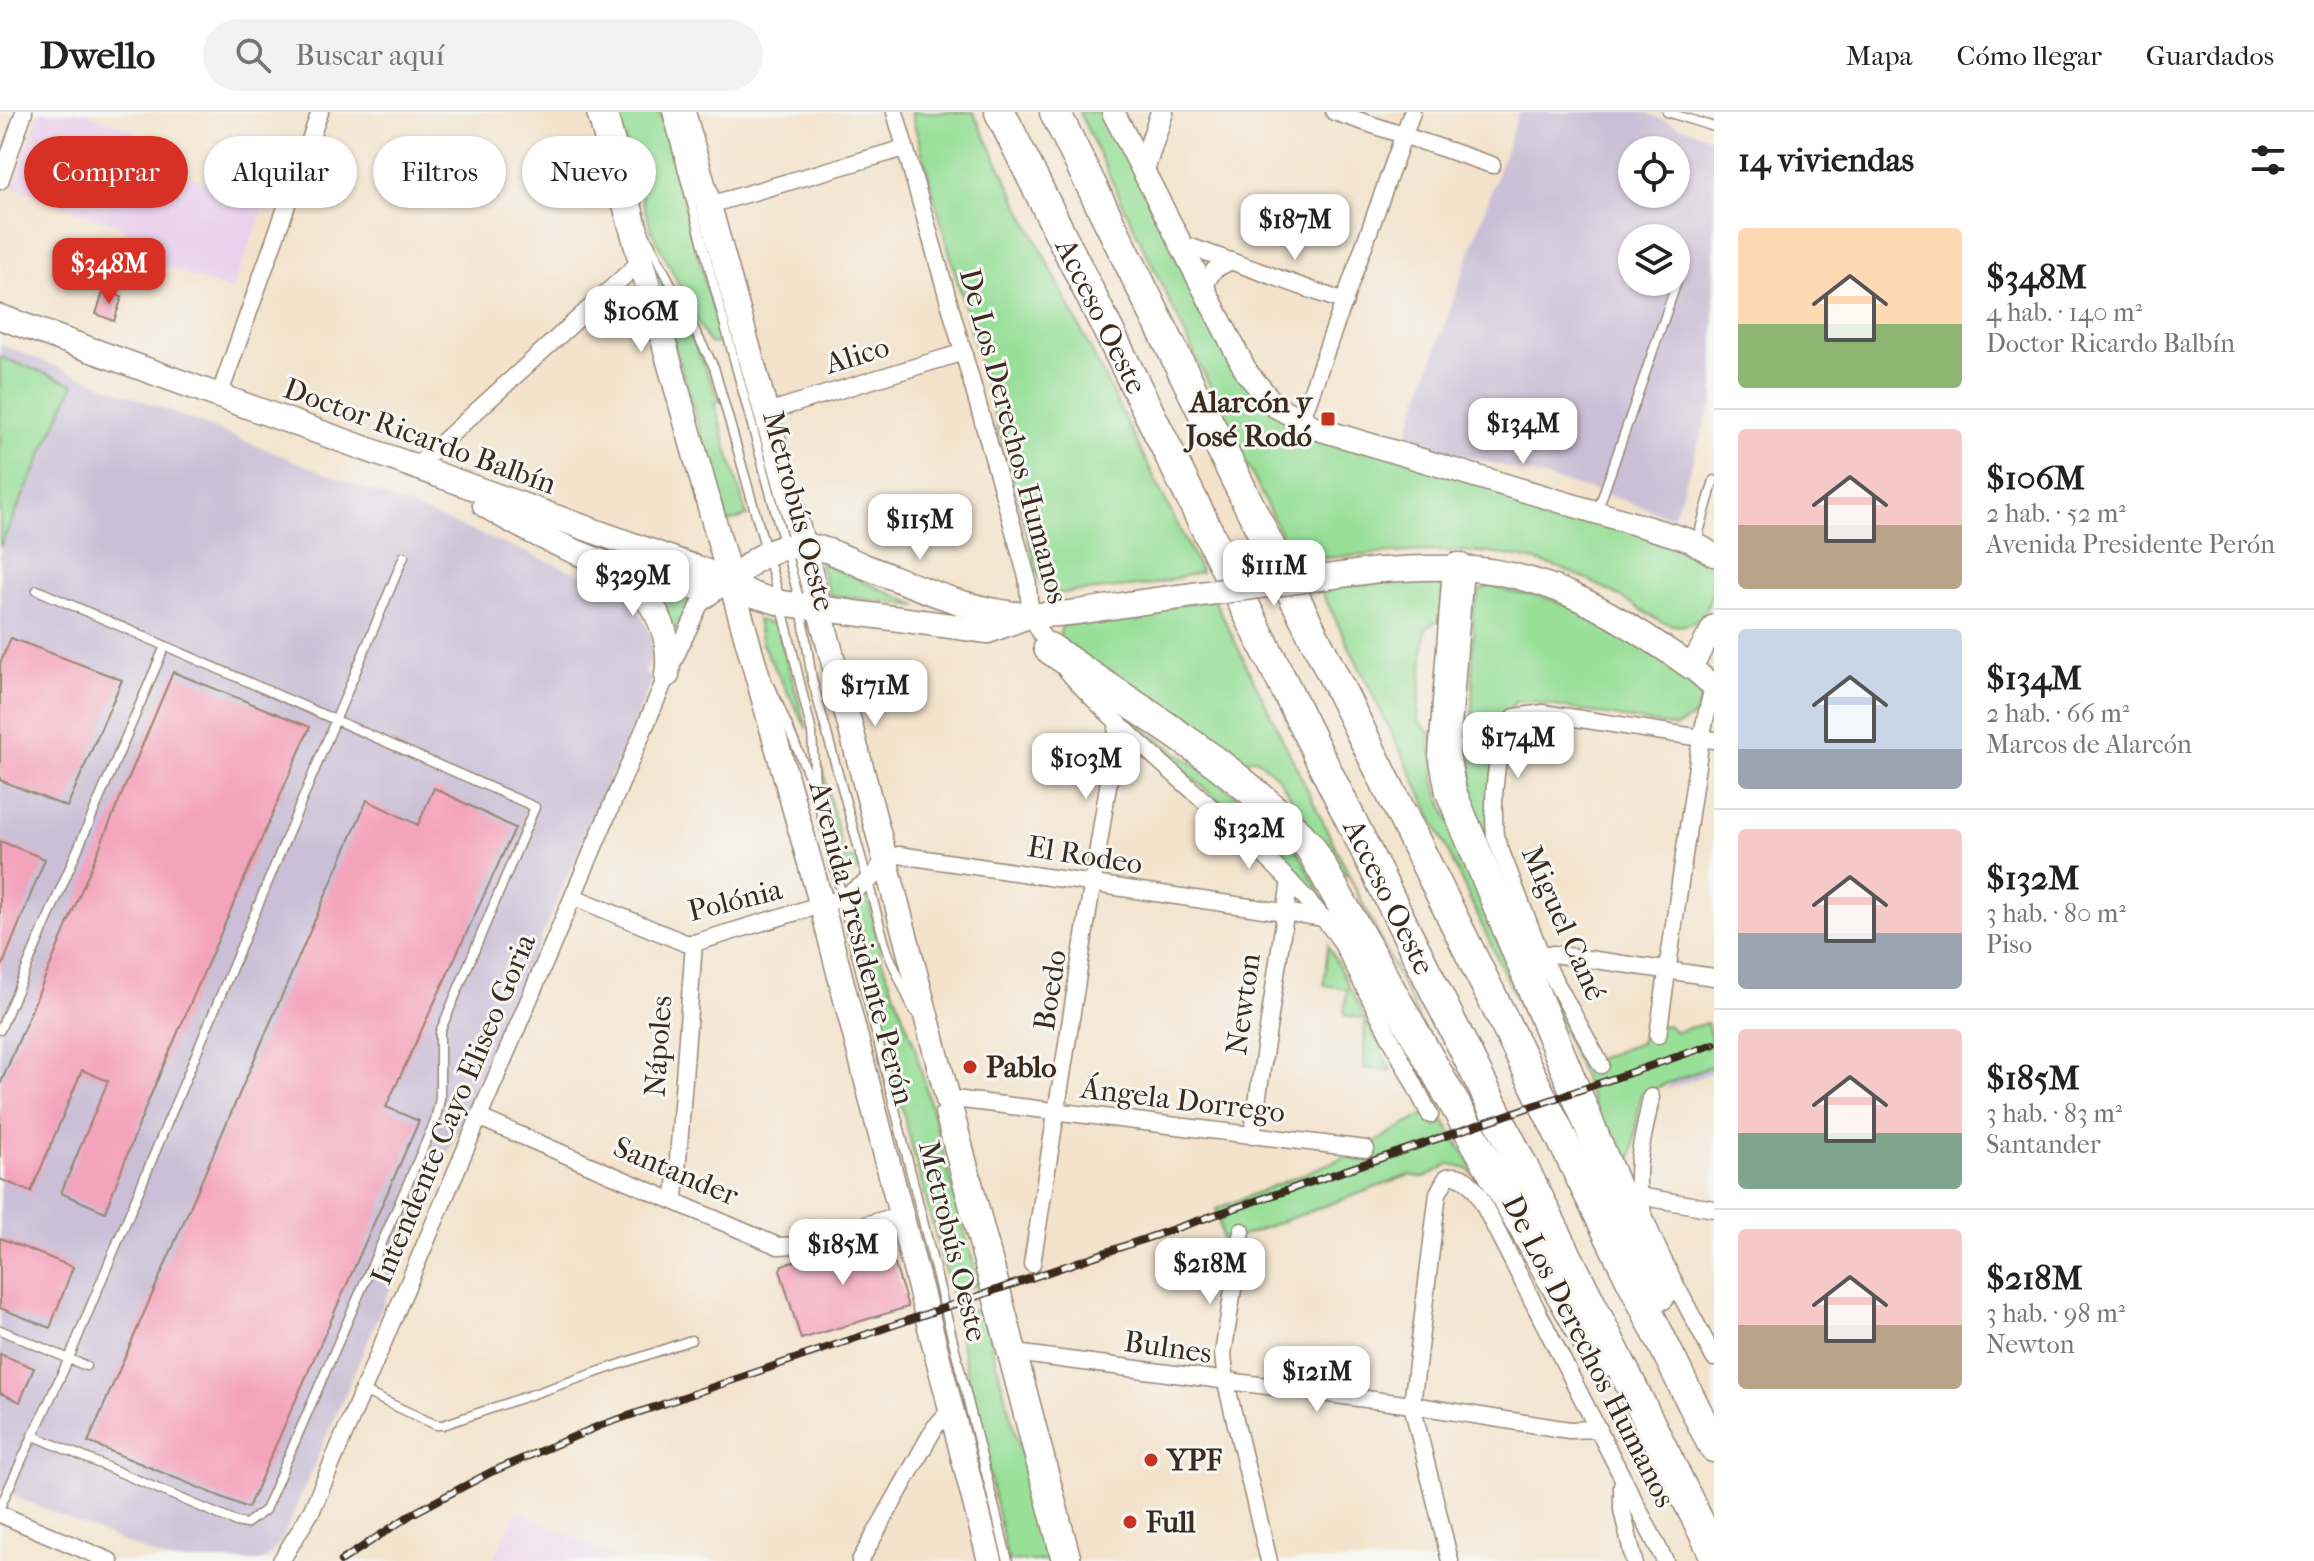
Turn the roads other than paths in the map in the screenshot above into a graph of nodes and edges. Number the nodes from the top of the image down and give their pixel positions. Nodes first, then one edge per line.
1 (24, 112) edge
2 (320, 112) edge
3 (599, 112) edge
4 (613, 112) edge
5 (667, 112) edge
6 (683, 112) edge
7 (895, 112) edge
8 (1000, 112) edge
9 (1055, 112) edge
10 (1113, 112) edge
11 (1162, 112) edge
12 (1334, 112) edge
13 (1412, 112) edge
14 (1672, 113) edge
15 (1714, 127) edge
16 (1404, 135) junction
17 (905, 148) junction
18 (1492, 165) dead end
19 (1143, 170) junction
20 (0, 181) edge
21 (709, 205) junction
22 (1180, 243) junction
23 (1231, 261) junction
24 (640, 262) junction
25 (1203, 288) junction
26 (1672, 296) edge
27 (1345, 302) junction
28 (0, 317) edge
29 (964, 352) junction
30 (219, 396) junction
31 (767, 412) junction
32 (1301, 421) junction
33 (413, 469) junction
34 (445, 480) junction
35 (1714, 480) edge
36 (1597, 513) junction
37 (785, 549) junction
38 (1705, 549) edge
39 (404, 556) dead end
40 (604, 561) junction
41 (1458, 568) junction
42 (730, 584) junction
43 (37, 590) dead end
44 (801, 606) junction
45 (1031, 615) junction
46 (1714, 626) edge
47 (747, 636) junction
48 (165, 646) junction
49 (1049, 648) junction
50 (1691, 667) junction
51 (667, 675) junction
52 (1714, 687) edge
53 (336, 719) junction
54 (1118, 723) junction
55 (1708, 739) edge
56 (816, 793) junction
57 (885, 859) junction
58 (870, 880) junction
59 (1290, 881) junction
60 (1094, 885) junction
61 (574, 897) junction
62 (831, 903) junction
63 (1284, 913) junction
64 (1324, 918) junction
65 (694, 943) junction
66 (1542, 957) junction
67 (1666, 971) junction
68 (1714, 977) edge
69 (914, 1012) junction
70 (0, 1030) edge
71 (1658, 1035) dead end
72 (1601, 1065) dead end
73 (929, 1071) dead end
74 (1651, 1097) dead end
75 (941, 1099) junction
76 (1059, 1113) junction
77 (1430, 1115) dead end
78 (480, 1118) junction
79 (1252, 1136) junction
80 (1366, 1149) dead end
81 (1639, 1196) junction
82 (675, 1200) junction
83 (1714, 1209) edge
84 (899, 1215) junction
85 (1242, 1231) dead end
86 (1032, 1264) dead end
87 (0, 1330) edge
88 (691, 1340) dead end
89 (1015, 1353) junction
90 (70, 1356) junction
91 (1714, 1358) edge
92 (86, 1366) dead end
93 (1226, 1383) junction
94 (363, 1391) junction
95 (1412, 1405) junction
96 (950, 1410) junction
97 (1714, 1423) edge
98 (1599, 1429) junction
99 (32, 1435) junction
100 (1714, 1447) edge
101 (1622, 1480) junction
102 (0, 1507) edge
103 (1693, 1510) junction
104 (0, 1514) edge
105 (1714, 1553) edge
106 (110, 1561) edge
107 (281, 1561) edge
108 (860, 1561) edge
109 (990, 1561) edge
110 (1008, 1561) edge
111 (1056, 1561) edge
112 (1069, 1561) edge
113 (1269, 1561) edge
114 (1450, 1561) edge
115 (1634, 1561) edge
116 (1665, 1561) edge

1 - 20 street
2 - 30 street
3 - 24 main road, Avenida Presidente Perón
4 - 37 lane, Metrobús Oeste
5 - 37 lane, Metrobús Oeste
6 - 21 main road, Avenida Presidente Perón
7 - 17 street, De Los Derechos Humanos
8 - 103 highway, Acceso Oeste
9 - 100 highway, Acceso Oeste
10 - 19 street
11 - 19 street
12 - 16 street
13 - 16 street
14 - 15 lane
16 - 18 street
16 - 27 street
17 - 21 street
17 - 29 street, De Los Derechos Humanos
19 - 22 street
21 - 31 main road, Avenida Presidente Perón
22 - 23 street
22 - 25 street
23 - 25 street
23 - 27 street
24 - 33 street
24 - 42 main road, Avenida Presidente Perón
25 - 32 street
26 - 36 lane
27 - 32 street
28 - 30 main road, Doctor Ricardo Balbín
29 - 31 street, Alico
29 - 45 street, De Los Derechos Humanos
30 - 33 main road, Doctor Ricardo Balbín
31 - 37 main road, Avenida Presidente Perón
32 - 36 street
33 - 34 main road, Doctor Ricardo Balbín
34 - 40 main road
34 - 42 main road, Doctor Ricardo Balbín
35 - 38 lane
36 - 38 street
37 - 42 main road
37 - 44 main road, Avenida Presidente Perón
37 - 44 lane, Metrobús Oeste
37 - 45 main road
39 - 53 lane
40 - 42 main road
40 - 51 main road
41 - 45 main road, bridge
41 - 50 main road
41 - 97 highway
42 - 44 main road, Doctor Ricardo Balbín
42 - 47 main road, Avenida Presidente Perón
42 - 51 street, Intendente Cayo Eliseo Goria
43 - 48 lane
44 - 45 main road, Doctor Ricardo Balbín
44 - 56 lane, Metrobús Oeste
44 - 57 main road, Avenida Presidente Perón
44 - 58 lane, Metrobús Oeste
45 - 49 street, De Los Derechos Humanos
46 - 50 street
47 - 56 lane, Metrobús Oeste
47 - 62 main road, Avenida Presidente Perón
48 - 53 lane
48 - 70 lane
49 - 54 street, De Los Derechos Humanos
49 - 103 highway
50 - 52 street
51 - 61 street, Intendente Cayo Eliseo Goria
52 - 55 street
53 - 90 lane
53 - 99 lane
54 - 59 street, De Los Derechos Humanos
54 - 60 street, Boedo
55 - 66 street, Miguel Cané
55 - 67 street
56 - 62 lane, Metrobús Oeste
57 - 58 street
57 - 60 street, El Rodeo
57 - 69 lane, Metrobús Oeste
57 - 75 main road, Avenida Presidente Perón
58 - 62 street, Polónia
58 - 69 lane, Metrobús Oeste
59 - 63 street, Newton
59 - 64 street, De Los Derechos Humanos
60 - 63 street, El Rodeo
60 - 76 street, Boedo
61 - 65 street, Polónia
61 - 78 street, Intendente Cayo Eliseo Goria
62 - 65 street, Polónia
62 - 84 main road, Avenida Presidente Perón
62 - 110 lane, Metrobús Oeste
63 - 64 street, El Rodeo
63 - 79 street, Newton
64 - 77 street, De Los Derechos Humanos
65 - 82 street, Nápoles
66 - 67 street
66 - 72 street, Miguel Cané
67 - 68 street
67 - 71 street
69 - 73 lane, Metrobús Oeste
74 - 81 street
75 - 76 street, Ángela Dorrego
75 - 89 main road, Avenida Presidente Perón
75 - 111 lane, Metrobús Oeste
76 - 79 street, Ángela Dorrego
76 - 86 street, Boedo
78 - 82 street, Santander
78 - 94 street, Intendente Cayo Eliseo Goria
79 - 80 street, Ángela Dorrego
81 - 83 street
81 - 91 street
82 - 84 street, Santander
84 - 96 main road, Avenida Presidente Perón
85 - 93 street
87 - 90 lane
88 - 94 lane
89 - 93 street, Bulnes
89 - 112 main road, Avenida Presidente Perón
90 - 92 lane
90 - 99 lane
93 - 95 street, Bulnes
93 - 113 street
94 - 107 street, Intendente Cayo Eliseo Goria
95 - 98 street, Bulnes
95 - 98 street, De Los Derechos Humanos
95 - 114 street
96 - 108 street
96 - 109 main road, Avenida Presidente Perón
98 - 101 street, De Los Derechos Humanos
99 - 102 lane
101 - 115 street
101 - 116 street, De Los Derechos Humanos
103 - 105 highway, Acceso Oeste
104 - 106 street

